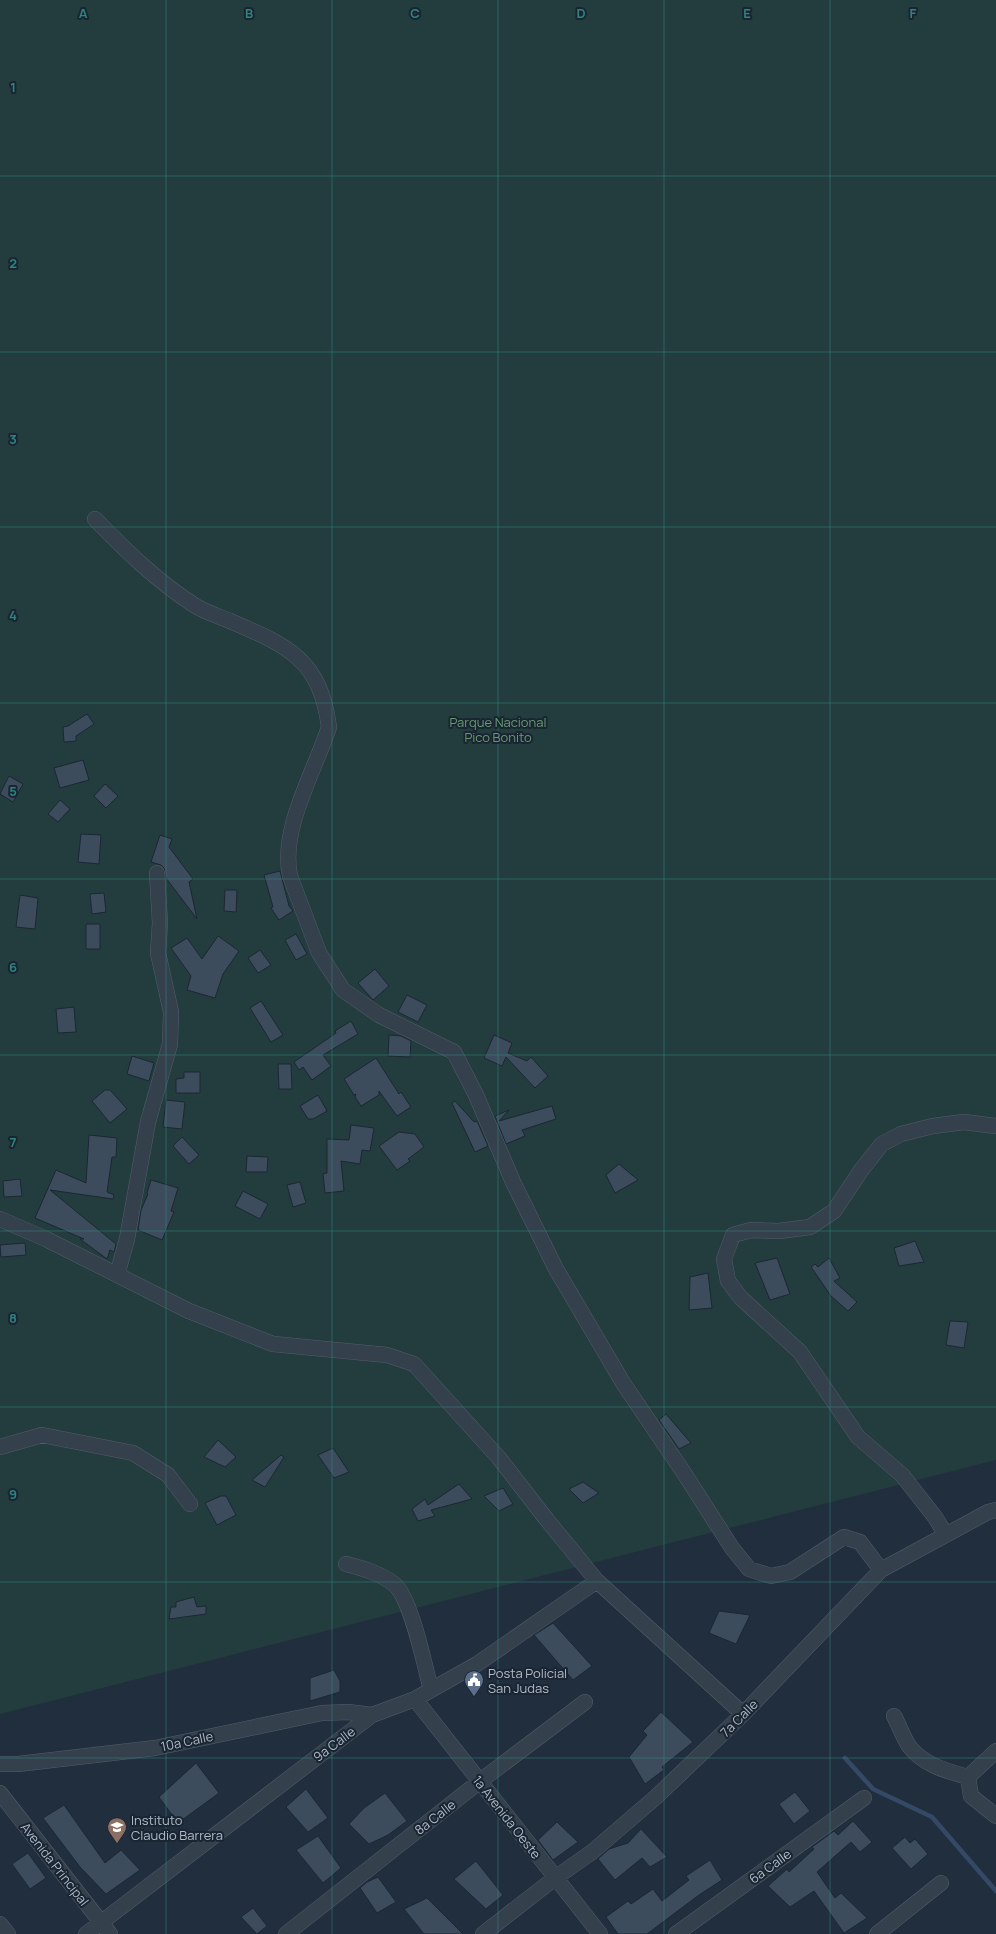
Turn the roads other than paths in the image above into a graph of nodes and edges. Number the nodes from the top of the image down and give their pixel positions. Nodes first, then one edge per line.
1 (96, 519) dead end
2 (157, 873) dead end
3 (996, 1126) edge
4 (0, 1219) edge
5 (117, 1275) junction
6 (0, 1447) edge
7 (190, 1504) dead end
8 (996, 1510) edge
9 (946, 1535) junction
10 (346, 1564) dead end
11 (881, 1570) junction
12 (598, 1581) junction
13 (431, 1690) junction
14 (415, 1699) junction
15 (585, 1702) dead end
16 (743, 1714) junction
17 (372, 1715) junction
18 (894, 1716) dead end
19 (996, 1751) edge
20 (0, 1764) edge
21 (968, 1777) junction
22 (479, 1782) junction
23 (0, 1793) edge
24 (864, 1798) dead end
25 (996, 1816) edge
26 (555, 1878) junction
27 (941, 1883) dead end
28 (0, 1924) edge
29 (106, 1928) edge
30 (8, 1934) edge
31 (86, 1934) edge
32 (286, 1934) edge
33 (483, 1934) edge
34 (600, 1934) edge
35 (676, 1934) edge
36 (877, 1934) edge

1 - 11 street
2 - 5 street
3 - 9 street
4 - 5 street
5 - 12 street
6 - 7 street
8 - 9 street, 7a Calle
9 - 11 street, 7a Calle
10 - 13 street
11 - 16 street, 7a Calle
12 - 13 street, 9a Calle
12 - 16 street
13 - 14 street, 9a Calle
14 - 17 street, 9a Calle
14 - 22 street, 1a Avenida Oeste
15 - 22 street, 8a Calle
16 - 26 street, 7a Calle
17 - 20 street, 10a Calle
17 - 29 street, 9a Calle
18 - 21 street
19 - 21 street
21 - 25 street
22 - 26 street, 1a Avenida Oeste
22 - 32 street, 8a Calle
23 - 29 street, Avenida Principal
24 - 35 street, 6a Calle
26 - 33 street, 7a Calle
26 - 34 street, 1a Avenida Oeste
27 - 36 street
28 - 30 street
29 - 31 street, 9a Calle

